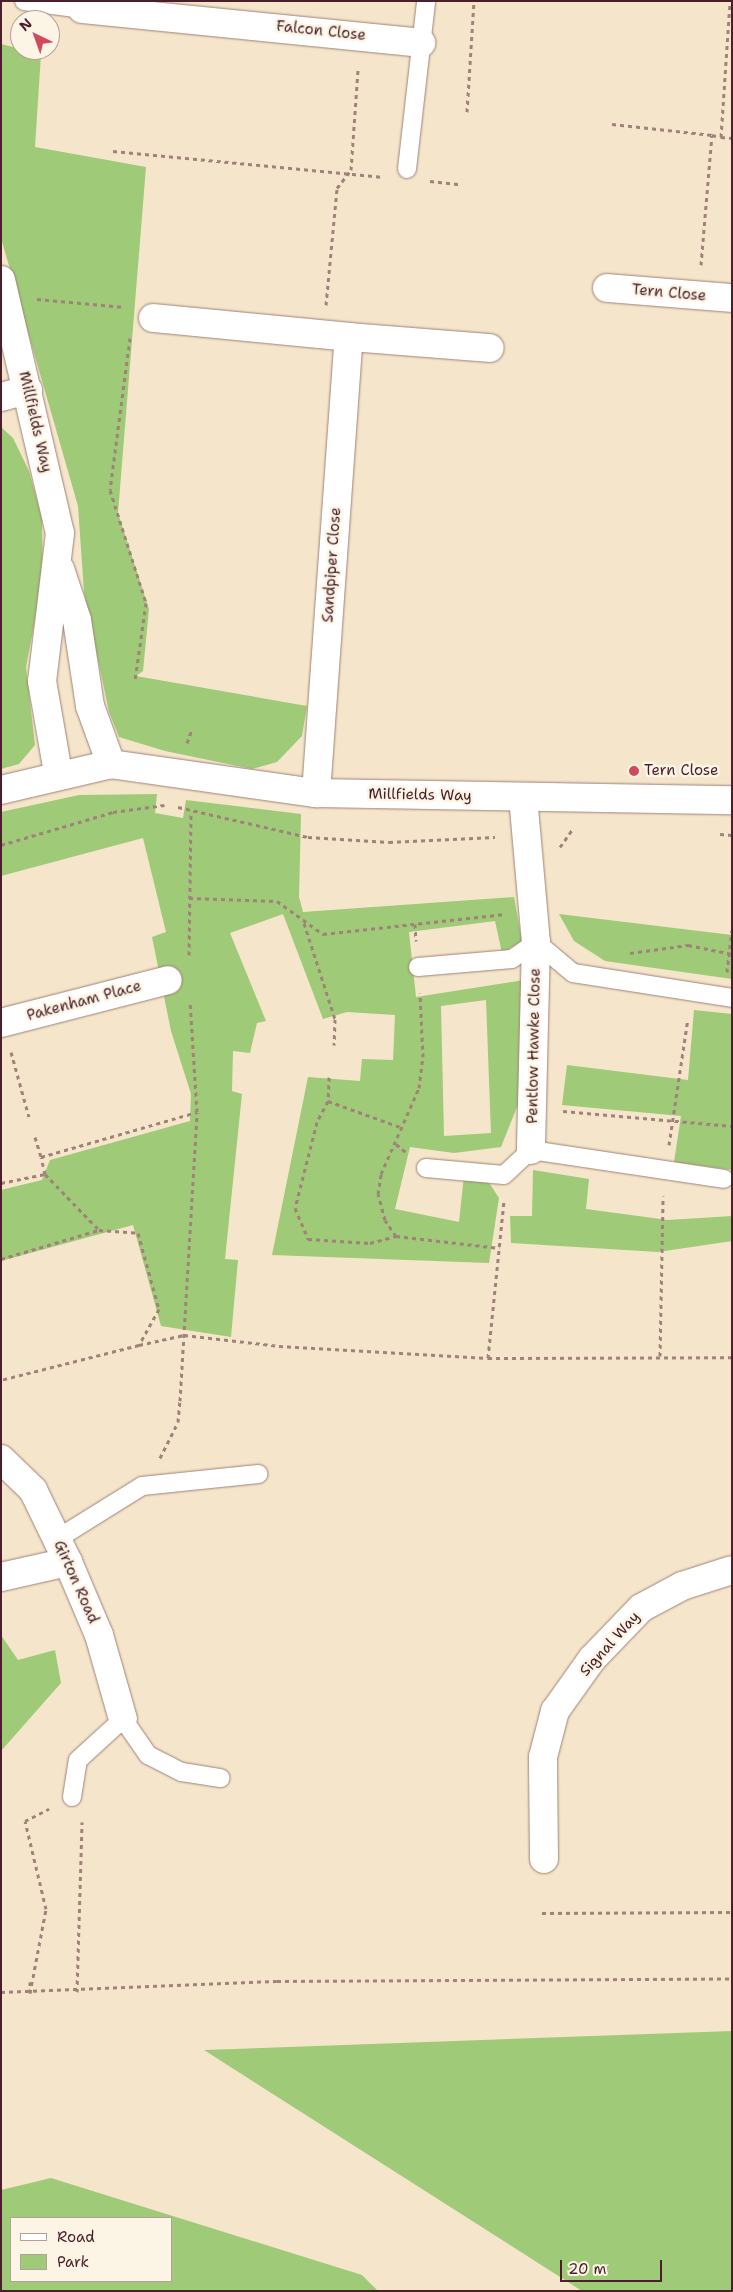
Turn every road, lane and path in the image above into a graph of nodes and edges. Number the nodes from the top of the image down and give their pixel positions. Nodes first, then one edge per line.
1 (24, 1) edge
2 (426, 1) edge
3 (474, 1) edge
4 (730, 1) edge
5 (82, 9) joint
6 (222, 11) edge
7 (421, 43) junction
8 (358, 70) dead end
9 (467, 112) dead end
10 (612, 124) dead end
11 (712, 135) junction
12 (721, 137) junction
13 (732, 138) edge
14 (113, 151) dead end
15 (407, 169) dead end
16 (347, 174) junction
17 (385, 177) dead end
18 (423, 181) dead end
19 (460, 184) dead end
20 (4, 288) edge
21 (607, 288) dead end
22 (698, 296) junction
23 (732, 298) edge
24 (144, 313) junction
25 (336, 336) junction
26 (490, 348) dead end
27 (28, 390) junction
28 (1, 397) edge
29 (59, 565) junction
30 (135, 680) dead end
31 (111, 764) junction
32 (58, 773) junction
33 (1, 790) edge
34 (316, 793) junction
35 (523, 797) junction
36 (732, 800) edge
37 (191, 813) junction
38 (575, 827) dead end
39 (714, 834) dead end
40 (732, 834) edge
41 (525, 836) junction
42 (1, 845) edge
43 (557, 851) dead end
44 (189, 898) junction
45 (533, 911) junction
46 (304, 923) junction
47 (415, 924) junction
48 (732, 930) edge
49 (536, 942) junction
50 (620, 953) dead end
51 (730, 954) edge
52 (189, 958) dead end
53 (418, 967) junction
54 (168, 980) dead end
55 (190, 996) dead end
56 (732, 998) edge
57 (2, 1023) edge
58 (334, 1045) dead end
59 (329, 1077) dead end
60 (328, 1100) junction
61 (533, 1108) junction
62 (197, 1112) junction
63 (29, 1117) dead end
64 (732, 1126) edge
65 (402, 1128) junction
66 (35, 1137) dead end
67 (531, 1150) junction
68 (41, 1157) junction
69 (426, 1168) dead end
70 (45, 1174) junction
71 (504, 1175) junction
72 (724, 1179) dead end
73 (1, 1184) edge
74 (99, 1230) junction
75 (396, 1236) junction
76 (499, 1248) junction
77 (1, 1259) edge
78 (184, 1335) junction
79 (139, 1345) junction
80 (488, 1358) junction
81 (732, 1358) edge
82 (1, 1380) edge
83 (1, 1459) edge
84 (258, 1474) dead end
85 (142, 1486) junction
86 (62, 1550) junction
87 (732, 1570) edge
88 (1, 1577) edge
89 (123, 1719) junction
90 (221, 1778) dead end
91 (72, 1797) junction
92 (544, 1859) dead end
93 (732, 1912) edge
94 (542, 1913) dead end
95 (732, 1979) edge
96 (30, 1982) dead end
97 (1, 1992) edge
98 (77, 1992) junction
99 (30, 1993) junction

1 - 5 lane
2 - 7 lane
3 - 9 path
4 - 12 path
5 - 6 street, Falcon Close
6 - 7 street, Falcon Close
7 - 15 lane
8 - 16 path
10 - 11 path
11 - 12 path
11 - 22 path
12 - 13 path
14 - 16 path
16 - 17 path
16 - 25 path
18 - 19 path
20 - 24 path
20 - 27 street, Millfields Way
21 - 22 street, Tern Close
22 - 23 street, Tern Close
24 - 25 street
24 - 30 path
25 - 26 street
25 - 34 street, Sandpiper Close
27 - 28 street
27 - 29 street, Millfields Way
29 - 31 street, Millfields Way
29 - 32 street, Millfields Way
31 - 32 street, Millfields Way
31 - 34 street, Millfields Way
32 - 33 street, Millfields Way
34 - 35 street, Millfields Way
35 - 36 street, Millfields Way
35 - 41 street, Pentlow Hawke Close
37 - 41 path
37 - 42 path
37 - 44 path
38 - 43 path
39 - 40 path
41 - 45 street, Pentlow Hawke Close
44 - 46 path
44 - 52 path
45 - 47 path
45 - 49 street, Pentlow Hawke Close
46 - 47 path
46 - 58 path
47 - 53 path
48 - 51 path
49 - 53 lane, Pentlow Hawke Close
49 - 56 lane, Pentlow Hawke Close
49 - 61 street, Pentlow Hawke Close
50 - 51 path
53 - 65 path
54 - 57 street, Pakenham Place
55 - 62 path
57 - 63 path
59 - 60 path
60 - 65 path
60 - 75 path
61 - 64 path
61 - 67 street, Pentlow Hawke Close
62 - 68 path
62 - 78 path
65 - 75 path
66 - 68 path
67 - 71 lane
67 - 72 lane
68 - 70 path
69 - 71 lane
70 - 73 path
70 - 74 path
71 - 76 path
74 - 77 path
74 - 79 path
75 - 76 path
76 - 80 path
78 - 79 path
78 - 80 path
78 - 85 path
79 - 82 path
80 - 81 path
83 - 86 street, Girton Road
84 - 85 lane
85 - 86 lane
86 - 88 street
86 - 89 street, Girton Road
87 - 92 street, Signal Way
89 - 90 lane
89 - 91 lane
91 - 98 path
91 - 99 path
93 - 94 path
95 - 98 path
96 - 99 path
97 - 99 path
98 - 99 path

